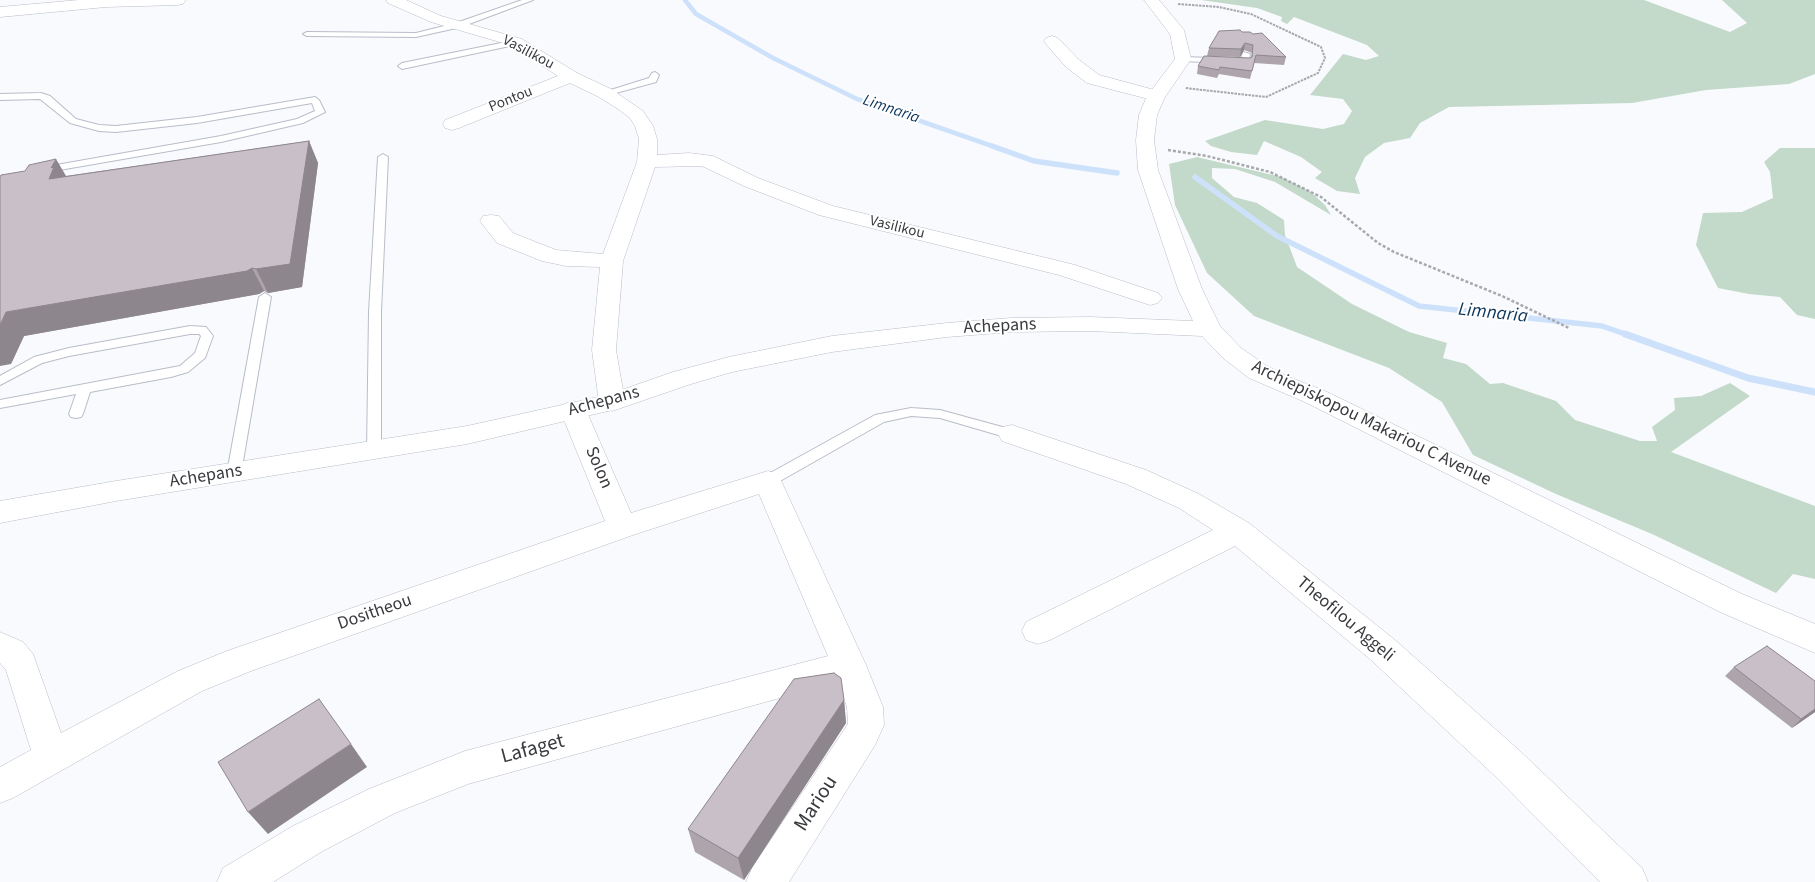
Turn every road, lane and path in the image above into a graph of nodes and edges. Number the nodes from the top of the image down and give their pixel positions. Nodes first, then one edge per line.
1 (393, 0) edge
2 (528, 0) edge
3 (1150, 0) edge
4 (178, 2) dead end
5 (0, 12) edge
6 (458, 25) junction
7 (307, 34) dead end
8 (1052, 41) dead end
9 (516, 42) junction
10 (1246, 54) edge
11 (1182, 59) junction
12 (402, 66) dead end
13 (655, 75) dead end
14 (571, 77) junction
15 (605, 92) junction
16 (1156, 96) junction
17 (0, 97) edge
18 (452, 124) dead end
19 (1145, 147) junction
20 (383, 158) dead end
21 (647, 162) junction
22 (69, 166) junction
23 (30, 172) edge
24 (52, 180) edge
25 (491, 221) dead end
26 (612, 261) junction
27 (265, 297) edge
28 (1150, 298) dead end
29 (1569, 328) dead end
30 (1209, 329) junction
31 (0, 381) edge
32 (85, 388) junction
33 (612, 402) junction
34 (0, 404) edge
35 (573, 410) junction
36 (76, 414) dead end
37 (1012, 434) joint
38 (374, 451) junction
39 (234, 473) junction
40 (768, 481) junction
41 (0, 512) edge
42 (622, 527) junction
43 (1238, 531) junction
44 (1731, 603) junction
45 (1038, 631) dead end
46 (1815, 639) edge
47 (0, 646) edge
48 (1815, 655) edge
49 (848, 666) junction
50 (51, 756) junction
51 (0, 786) edge
52 (237, 882) edge
53 (766, 882) edge
54 (1628, 882) edge

1 - 6 street, Vasilikou
2 - 6 lane
3 - 11 street
4 - 5 street
6 - 7 lane
6 - 9 street, Vasilikou
8 - 16 street
9 - 12 lane
9 - 14 street, Vasilikou
10 - 11 lane
11 - 16 street, Archiepiskopou Makariou C Avenue
13 - 15 lane
14 - 15 street, Vasilikou
14 - 18 street, Pontou
15 - 21 street, Vasilikou
16 - 19 street, Archiepiskopou Makariou C Avenue
17 - 22 lane
19 - 29 path
19 - 30 street, Archiepiskopou Makariou C Avenue
20 - 38 lane
21 - 26 street, Vasilikou
21 - 28 street, Vasilikou
22 - 23 lane
22 - 24 lane
25 - 26 street
26 - 33 street, Vasilikou
27 - 39 lane
30 - 33 street, Achepans
30 - 44 street, Archiepiskopou Makariou C Avenue
31 - 32 lane
32 - 34 lane
32 - 36 lane
33 - 35 street, Achepans
35 - 38 street, Achepans
35 - 42 street, Solon
37 - 40 lane
37 - 43 street, Theofilou Aggeli
38 - 39 street, Achepans
39 - 41 street, Achepans
40 - 42 street, Dositheou
40 - 49 street
42 - 50 street, Dositheou
43 - 45 street
43 - 54 street, Theofilou Aggeli
44 - 46 street, Archiepiskopou Makariou C Avenue
44 - 48 street, Archiepiskopou Makariou C Avenue
47 - 50 street
49 - 52 street, Lafaget
49 - 53 street, Mariou
50 - 51 street, Dositheou

